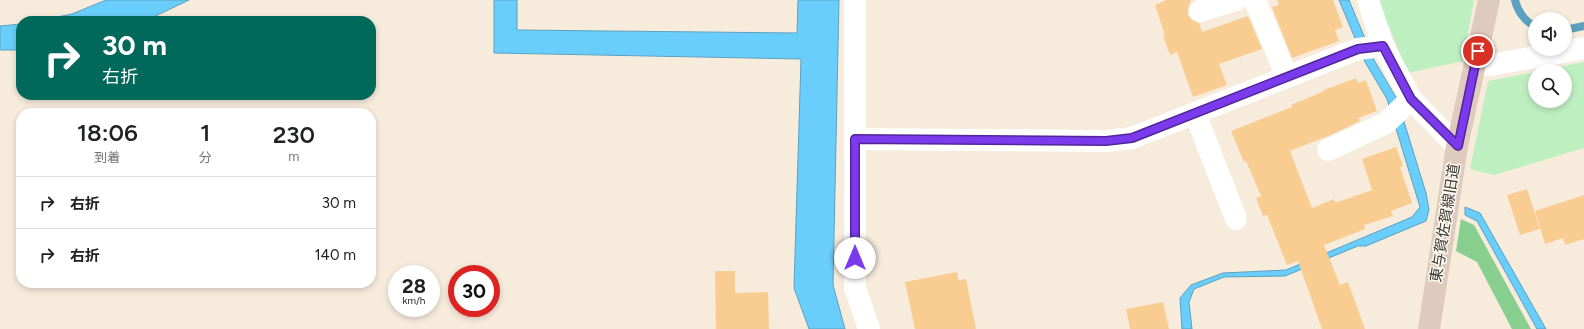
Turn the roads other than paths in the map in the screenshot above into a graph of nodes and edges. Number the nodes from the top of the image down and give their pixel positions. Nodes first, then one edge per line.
1 (855, 0) edge
2 (1236, 0) edge
3 (1255, 0) edge
4 (1368, 0) edge
5 (1489, 0) edge
6 (1200, 12) dead end
7 (1372, 47) junction
8 (1584, 48) edge
9 (1476, 64) junction
10 (1287, 77) junction
11 (1408, 101) junction
12 (1195, 113) junction
13 (855, 139) junction
14 (1458, 146) junction
15 (1328, 150) dead end
16 (1236, 219) dead end
17 (868, 329) edge
18 (1429, 329) edge

1 - 13 street
2 - 6 street
3 - 10 street
4 - 7 street
5 - 9 main road, 東与賀佐賀線旧道
7 - 10 street
7 - 11 street
8 - 9 street
9 - 14 main road, 東与賀佐賀線旧道
10 - 12 street
11 - 14 street
11 - 15 street
12 - 13 street
12 - 16 street
13 - 17 street
14 - 18 main road, 東与賀佐賀線旧道

